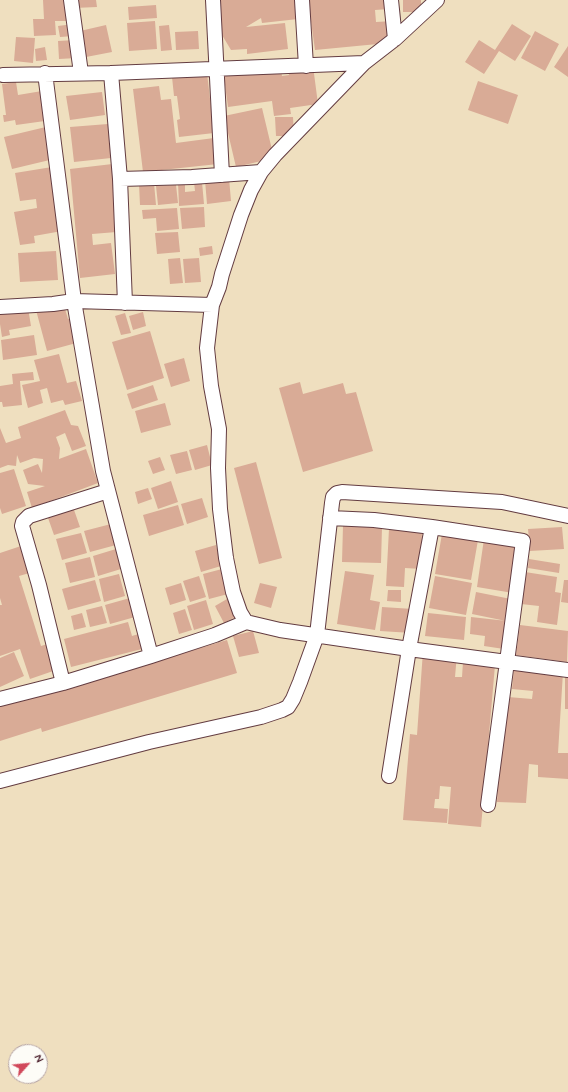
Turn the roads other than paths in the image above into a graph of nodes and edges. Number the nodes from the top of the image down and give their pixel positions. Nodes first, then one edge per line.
1 (71, 0) edge
2 (214, 0) edge
3 (302, 0) edge
4 (391, 0) edge
5 (437, 0) edge
6 (395, 39) junction
7 (364, 63) junction
8 (306, 66) junction
9 (217, 69) junction
10 (45, 73) junction
11 (81, 73) junction
12 (111, 73) junction
13 (3, 75) dead end
14 (261, 172) junction
15 (222, 175) junction
16 (120, 179) junction
17 (74, 301) junction
18 (125, 303) junction
19 (212, 305) junction
20 (0, 307) edge
21 (108, 491) junction
22 (568, 516) edge
23 (330, 518) junction
24 (432, 527) junction
25 (246, 622) junction
26 (317, 635) junction
27 (409, 649) junction
28 (151, 656) junction
29 (507, 662) junction
30 (568, 670) edge
31 (63, 683) junction
32 (0, 699) edge
33 (389, 776) dead end
34 (0, 781) edge
35 (488, 805) dead end

1 - 11 street
2 - 9 street
3 - 8 street
4 - 6 street
5 - 6 street
6 - 7 street
7 - 8 street
7 - 14 street
8 - 9 street
9 - 12 street
9 - 15 street
10 - 11 street
10 - 13 street
10 - 17 street
11 - 12 street
12 - 16 street
14 - 15 street
14 - 19 street
15 - 16 street
16 - 18 street
17 - 18 street
17 - 20 street
17 - 21 street
18 - 19 street
19 - 25 street
21 - 28 street
21 - 31 street
22 - 23 street
23 - 24 street
23 - 26 street
24 - 27 street
24 - 29 street
25 - 26 street
25 - 28 street
26 - 27 street
26 - 34 street
27 - 29 street
27 - 33 street
28 - 31 street
29 - 30 street
29 - 35 street
31 - 32 street

